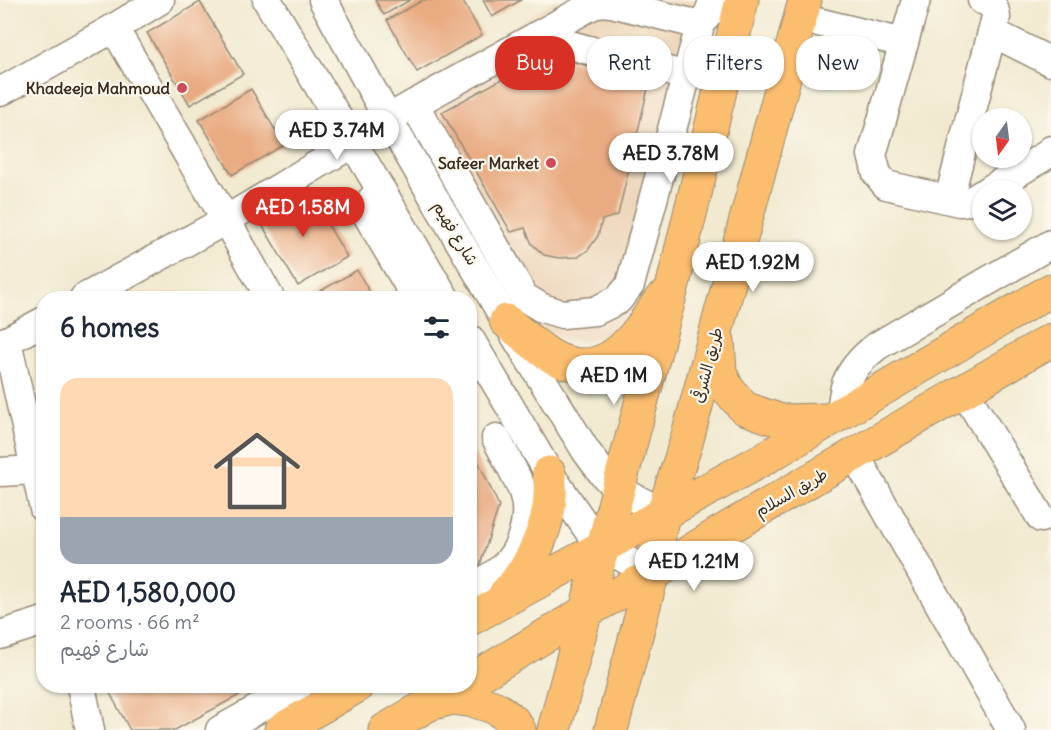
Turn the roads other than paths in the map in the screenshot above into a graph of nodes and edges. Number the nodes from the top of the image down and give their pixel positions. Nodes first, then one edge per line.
1 (160, 0) edge
2 (267, 0) edge
3 (322, 0) edge
4 (742, 0) edge
5 (916, 0) edge
6 (982, 0) edge
7 (803, 9) edge
8 (707, 11) edge
9 (114, 28) junction
10 (992, 32) junction
11 (536, 36) edge
12 (699, 36) edge
13 (904, 43) junction
14 (575, 46) edge
15 (495, 59) edge
16 (1051, 62) edge
17 (684, 75) edge
18 (684, 87) edge
19 (0, 92) edge
20 (414, 104) junction
21 (387, 119) junction
22 (353, 143) junction
23 (1051, 150) edge
24 (1005, 180) edge
25 (382, 191) junction
26 (949, 200) junction
27 (972, 200) edge
28 (226, 220) junction
29 (1051, 244) edge
30 (674, 280) junction
31 (1051, 290) edge
32 (97, 291) edge
33 (266, 291) edge
34 (412, 291) edge
35 (441, 291) edge
36 (506, 321) junction
37 (717, 324) junction
38 (36, 325) edge
39 (1051, 340) edge
40 (4, 342) edge
41 (477, 351) edge
42 (964, 391) junction
43 (835, 417) junction
44 (496, 438) dead end
45 (855, 454) junction
46 (36, 457) edge
47 (36, 468) edge
48 (0, 472) edge
49 (549, 473) junction
50 (619, 490) junction
51 (663, 513) junction
52 (1041, 518) dead end
53 (718, 534) junction
54 (603, 546) junction
55 (652, 575) junction
56 (478, 604) edge
57 (585, 612) junction
58 (639, 622) junction
59 (36, 624) edge
60 (0, 635) edge
61 (477, 677) edge
62 (82, 693) edge
63 (295, 693) edge
64 (340, 693) edge
65 (449, 693) edge
66 (429, 704) junction
67 (281, 718) edge
68 (90, 730) edge
69 (220, 730) edge
70 (385, 730) edge
71 (519, 730) edge
72 (554, 730) edge
73 (611, 730) edge
74 (1011, 730) edge

1 - 9 street
2 - 22 street
3 - 21 street, شارع فهيم
4 - 30 main road
5 - 13 street
6 - 10 street
7 - 13 street
7 - 37 main road, طريق الشرقى
8 - 11 street
8 - 12 street
9 - 19 street
9 - 28 street
10 - 16 street
10 - 26 street
13 - 26 street
14 - 17 street
15 - 20 street
18 - 20 street
20 - 21 street
21 - 36 street, شارع فهيم
22 - 25 street
22 - 28 street
23 - 24 street
25 - 34 street
25 - 35 street
26 - 27 street
28 - 32 street
28 - 33 street
29 - 43 street
30 - 36 main road
30 - 50 main road
31 - 43 main road
36 - 50 street, شارع فهيم
37 - 43 main road
37 - 51 main road, طريق الشرقى
38 - 40 street
39 - 42 main road, طريق السلام
40 - 46 street
41 - 49 street
42 - 45 main road, طريق السلام
42 - 52 street
43 - 51 main road
44 - 56 street
45 - 53 main road, طريق السلام
45 - 74 street
47 - 48 street
49 - 54 street
49 - 56 main road
50 - 51 street, شارع فهيم
50 - 54 main road
51 - 54 main road
51 - 55 main road, طريق الشرقى
53 - 55 main road, طريق السلام
53 - 58 main road
54 - 55 street
54 - 56 main road
54 - 57 main road
55 - 57 main road, طريق السلام
55 - 58 main road, طريق الشرقى
57 - 61 main road, طريق السلام
57 - 72 main road
58 - 73 main road, طريق الشرقى
59 - 60 street
62 - 68 street
63 - 67 street
64 - 67 main road
65 - 66 main road
66 - 70 main road
66 - 71 main road
67 - 69 street

